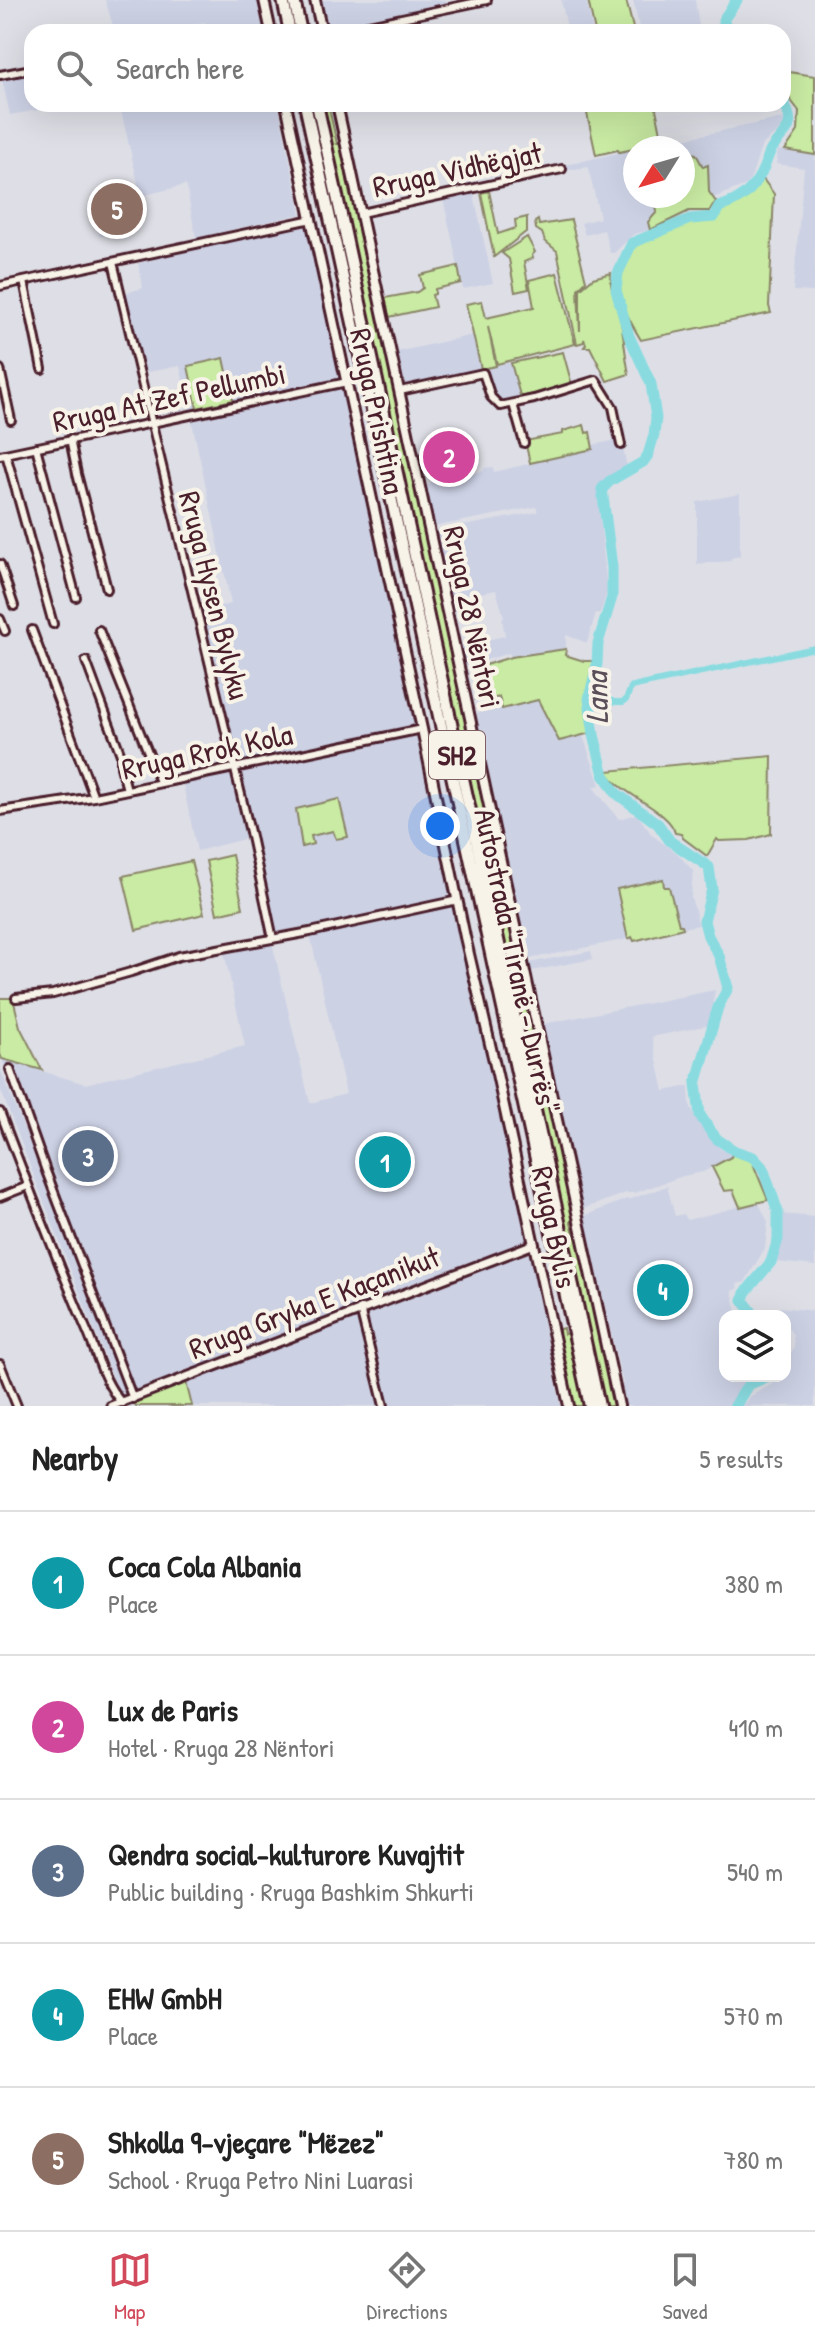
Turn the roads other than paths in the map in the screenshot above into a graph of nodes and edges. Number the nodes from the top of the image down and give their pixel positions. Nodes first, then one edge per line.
1 (264, 0) edge
2 (283, 0) edge
3 (294, 0) edge
4 (315, 0) edge
5 (487, 0) edge
6 (269, 24) edge
7 (288, 24) edge
8 (299, 24) edge
9 (320, 24) edge
10 (373, 24) edge
11 (24, 70) edge
12 (0, 75) edge
13 (288, 112) edge
14 (307, 112) edge
15 (319, 112) edge
16 (339, 112) edge
17 (562, 169) dead end
18 (361, 213) junction
19 (312, 219) junction
20 (113, 262) junction
21 (24, 281) junction
22 (0, 286) edge
23 (0, 369) edge
24 (42, 369) dead end
25 (347, 382) junction
26 (400, 391) junction
27 (513, 404) junction
28 (11, 420) dead end
29 (150, 423) junction
30 (70, 439) junction
31 (524, 443) dead end
32 (621, 445) dead end
33 (36, 447) junction
34 (3, 454) edge
35 (0, 564) edge
36 (107, 589) dead end
37 (76, 597) dead end
38 (14, 606) dead end
39 (0, 619) edge
40 (53, 624) dead end
41 (32, 630) dead end
42 (99, 630) dead end
43 (5, 631) dead end
44 (86, 661) dead end
45 (422, 729) junction
46 (234, 767) junction
47 (160, 782) junction
48 (127, 790) junction
49 (94, 797) junction
50 (0, 811) edge
51 (458, 900) junction
52 (273, 939) junction
53 (16, 998) dead end
54 (10, 1069) dead end
55 (0, 1112) edge
56 (28, 1186) junction
57 (0, 1197) edge
58 (534, 1244) junction
59 (360, 1309) junction
60 (0, 1364) edge
61 (133, 1399) junction
62 (122, 1404) edge
63 (17, 1406) edge
64 (111, 1406) edge
65 (384, 1406) edge
66 (569, 1406) edge
67 (588, 1406) edge
68 (599, 1406) edge
69 (619, 1406) edge

1 - 6 main road
2 - 7 highway
3 - 8 highway
4 - 9 main road
5 - 10 street
11 - 12 street
13 - 19 main road, Rruga Prishtina
14 - 67 highway, Autostrada "Tiranë - Durrës" / SH2
15 - 68 highway, Autostrada "Tiranë - Durrës" / SH2
16 - 18 main road, Rruga 28 Nëntori
17 - 18 street, Rruga Vidhëgjat
18 - 26 main road, Rruga 28 Nëntori
19 - 20 street
19 - 25 main road, Rruga Prishtina
20 - 21 street
20 - 29 street, Rruga Hysen Bylyku
21 - 22 street
21 - 24 street
23 - 28 street
25 - 29 street, Rruga At Zef Pellumbi
25 - 45 main road, Rruga Prishtina
26 - 27 street
26 - 69 main road, Rruga 28 Nëntori
27 - 31 street
27 - 32 street
29 - 30 street, Rruga At Zef Pellumbi
29 - 46 street, Rruga Hysen Bylyku
30 - 33 street, Rruga At Zef Pellumbi
30 - 36 street
33 - 34 street, Rruga At Zef Pellumbi
33 - 37 street
34 - 40 street
35 - 38 street
39 - 43 street
41 - 49 street
42 - 47 street
44 - 48 street
45 - 46 street, Rruga Rrok Kola
45 - 51 main road, Rruga Bylis
46 - 47 street, Rruga Rrok Kola
46 - 52 street, Rruga Hysen Bylyku
47 - 48 street, Rruga Rrok Kola
48 - 49 street, Rruga Rrok Kola
49 - 50 street, Rruga Rrok Kola
51 - 52 street
51 - 58 main road, Rruga Bylis
52 - 53 street
54 - 61 street
55 - 56 street
56 - 57 street
56 - 62 street
58 - 59 street, Rruga Gryka E Kaçanikut
58 - 66 main road, Rruga Bylis
59 - 61 street, Rruga Gryka E Kaçanikut
59 - 65 street
60 - 63 street
61 - 62 street, Rruga Gryka E Kaçanikut
62 - 64 street, Rruga Gryka E Kaçanikut

